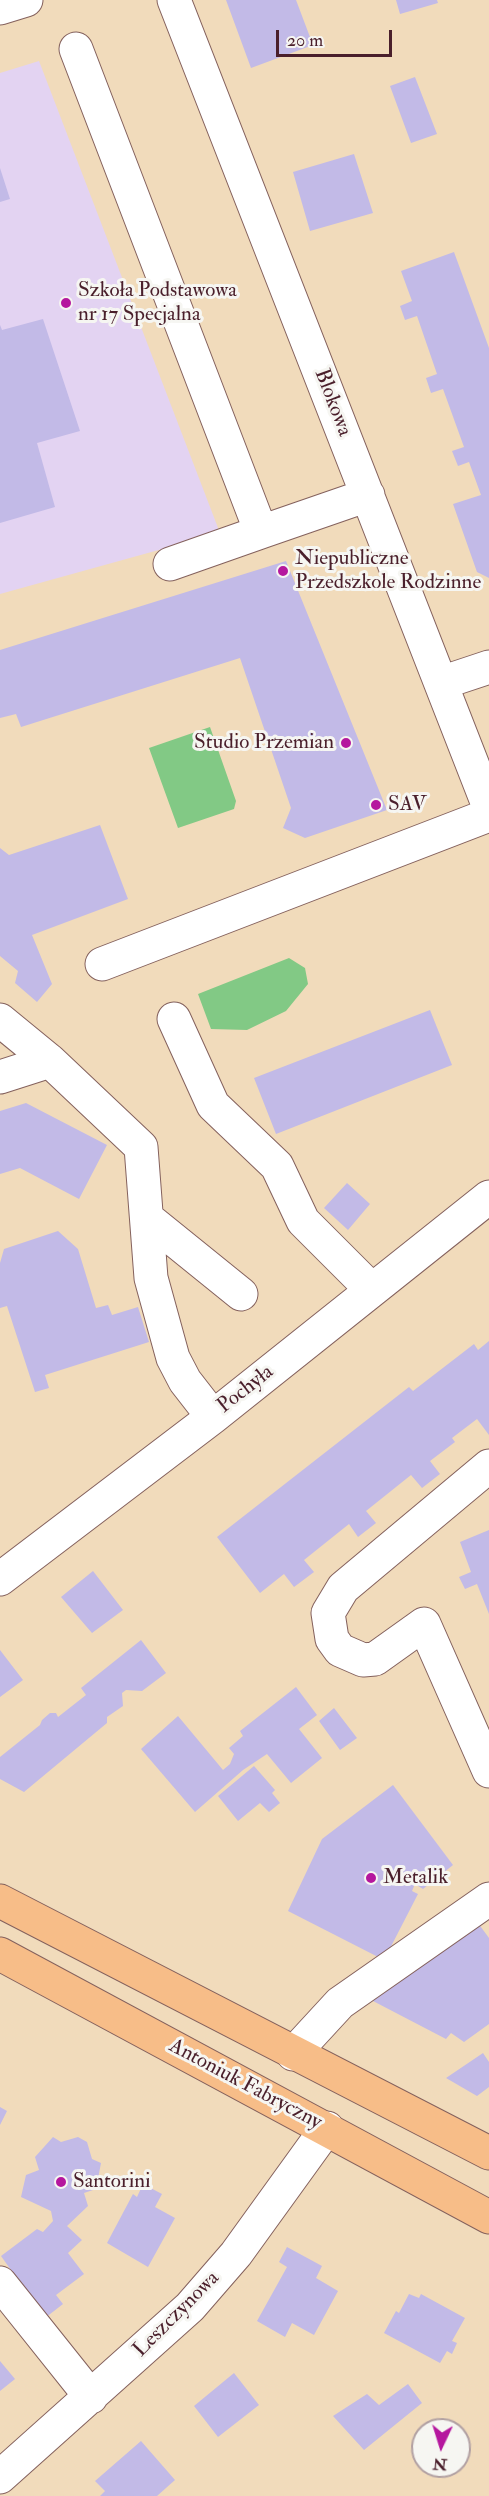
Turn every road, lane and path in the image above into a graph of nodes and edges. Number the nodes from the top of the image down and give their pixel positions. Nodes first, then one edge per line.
1 (26, 0) edge
2 (174, 0) edge
3 (0, 8) edge
4 (76, 50) dead end
5 (368, 495) junction
6 (261, 532) junction
7 (170, 564) dead end
8 (489, 667) edge
9 (441, 683) junction
10 (489, 807) edge
11 (489, 815) edge
12 (102, 964) dead end
13 (174, 1019) dead end
14 (0, 1020) edge
15 (50, 1061) junction
16 (0, 1077) edge
17 (489, 1197) edge
18 (147, 1218) junction
19 (372, 1290) junction
20 (241, 1294) dead end
21 (213, 1417) junction
22 (489, 1466) edge
23 (0, 1579) edge
24 (489, 1771) edge
25 (0, 1901) edge
26 (482, 1903) edge
27 (0, 1954) edge
28 (293, 2054) junction
29 (327, 2128) junction
30 (489, 2153) edge
31 (489, 2217) edge
32 (0, 2283) edge
33 (91, 2397) junction
34 (0, 2477) edge

1 - 3 street
2 - 5 street, Blokowa
4 - 6 street
5 - 6 street
5 - 9 street, Blokowa
6 - 7 street
8 - 9 street
9 - 10 street, Blokowa
11 - 12 street
13 - 19 street
14 - 15 street
15 - 16 street
15 - 18 street
17 - 19 street, Pochyła
18 - 20 street
18 - 21 street
19 - 21 street, Pochyła
21 - 23 street, Pochyła
22 - 24 street
25 - 28 main road
26 - 28 street
27 - 29 main road, Antoniuk Fabryczny
28 - 30 main road
29 - 31 main road, Antoniuk Fabryczny
29 - 33 street, Leszczynowa
32 - 33 street
33 - 34 street, Leszczynowa

